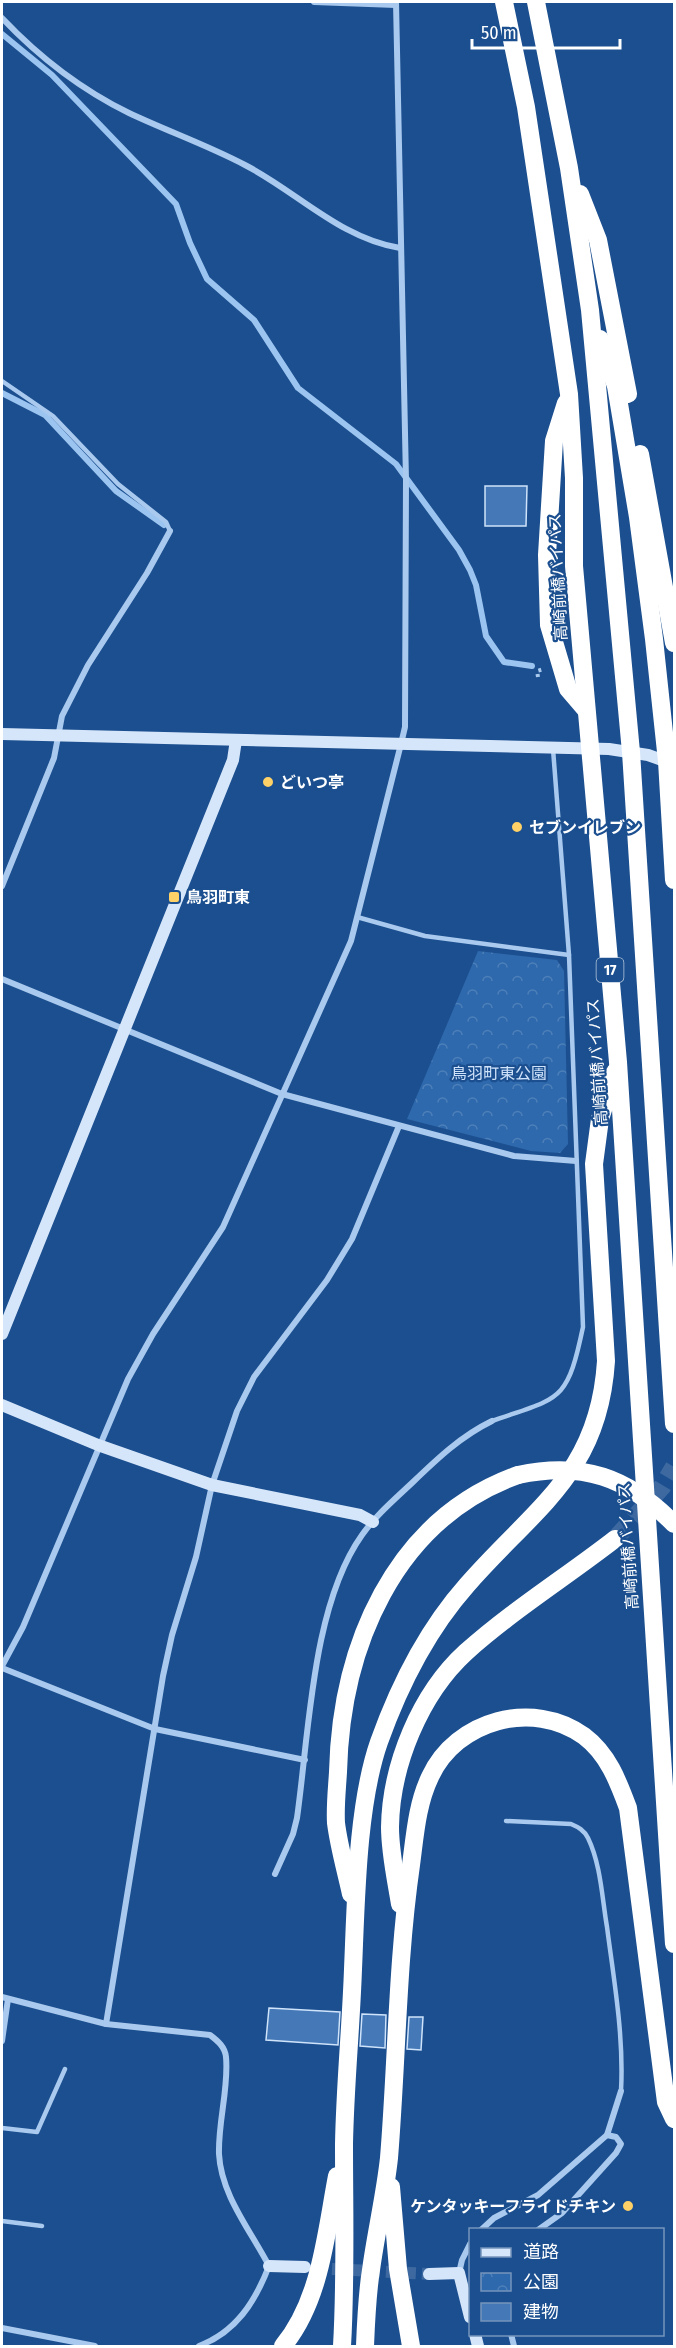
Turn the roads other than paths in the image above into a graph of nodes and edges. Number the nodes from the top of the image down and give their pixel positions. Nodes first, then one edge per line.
1 (314, 2) edge
2 (504, 2) edge
3 (539, 2) edge
4 (396, 3) edge
5 (2, 18) edge
6 (569, 168) junction
7 (400, 248) junction
8 (590, 310) junction
9 (2, 381) edge
10 (569, 394) junction
11 (170, 531) joint
12 (675, 643) edge
13 (586, 710) junction
14 (2, 734) edge
15 (57, 735) junction
16 (236, 740) junction
17 (401, 744) junction
18 (553, 748) junction
19 (589, 748) junction
20 (632, 752) junction
21 (671, 763) edge
22 (675, 880) edge
23 (2, 886) edge
24 (357, 917) junction
25 (569, 955) junction
26 (2, 979) edge
27 (125, 1030) junction
28 (618, 1062) junction
29 (282, 1094) junction
30 (399, 1126) junction
31 (576, 1161) junction
32 (2, 1334) edge
33 (2, 1405) edge
34 (492, 1421) joint
35 (675, 1424) edge
36 (98, 1445) junction
37 (212, 1485) junction
38 (373, 1522) junction
39 (675, 1524) edge
40 (615, 1539) tunnel mouth
41 (2, 1667) edge
42 (155, 1729) junction
43 (305, 1760) junction
44 (506, 1821) dead end
45 (275, 1874) dead end
46 (355, 1917) junction
47 (403, 1919) junction
48 (675, 1944) edge
49 (5, 1998) edge
50 (106, 2024) junction
51 (2, 2041) edge
52 (65, 2069) dead end
53 (621, 2091) joint
54 (675, 2119) edge
55 (2, 2128) edge
56 (607, 2135) junction
57 (344, 2142) junction
58 (388, 2162) junction
59 (2, 2221) edge
60 (42, 2226) dead end
61 (483, 2228) edge
62 (540, 2228) edge
63 (469, 2248) edge
64 (269, 2266) junction
65 (305, 2267) tunnel mouth
66 (459, 2273) junction
67 (429, 2274) tunnel mouth
68 (469, 2310) edge
69 (2, 2328) edge
70 (95, 2346) edge
71 (199, 2346) edge
72 (283, 2346) edge
73 (342, 2346) edge
74 (365, 2346) edge
75 (411, 2346) edge

1 - 4 street
2 - 10 highway, 高崎前橋バイパス / 17
3 - 6 highway, 17
4 - 7 street
5 - 7 street
6 - 8 highway, 17
6 - 12 highway
7 - 17 street
8 - 20 highway, 17
8 - 21 highway
9 - 11 lane
10 - 13 highway, 高崎前橋バイパス / 17
10 - 13 highway
11 - 15 street
13 - 19 highway, 高崎前橋バイパス / 17
14 - 15 street
15 - 16 street
15 - 23 street
16 - 17 street
16 - 27 street
17 - 18 street
17 - 24 street
18 - 19 street
18 - 25 lane
19 - 20 street
19 - 28 highway, 高崎前橋バイパス / 17
20 - 21 street
20 - 35 highway, 17
21 - 22 highway
24 - 25 lane
24 - 29 street
25 - 31 lane
26 - 27 street
27 - 29 street
27 - 32 street
28 - 46 highway
28 - 48 highway, 高崎前橋バイパス / 17
29 - 30 street
29 - 36 street
30 - 31 street
30 - 37 street
31 - 34 lane
33 - 36 street
34 - 38 street
36 - 37 street
36 - 41 street
37 - 38 street
37 - 42 street
38 - 43 street
39 - 46 highway, bridge
40 - 47 highway
41 - 42 street
42 - 43 street
42 - 50 street
43 - 45 street
44 - 53 lane
46 - 57 highway
47 - 54 highway
47 - 58 highway
49 - 50 street
49 - 51 street
50 - 64 street
52 - 55 lane
53 - 56 street
56 - 61 street
56 - 62 street
57 - 72 highway
57 - 73 highway
58 - 74 highway
58 - 75 highway
59 - 60 lane
63 - 66 street
64 - 65 street
64 - 71 street
66 - 67 street
66 - 68 street
69 - 70 street

